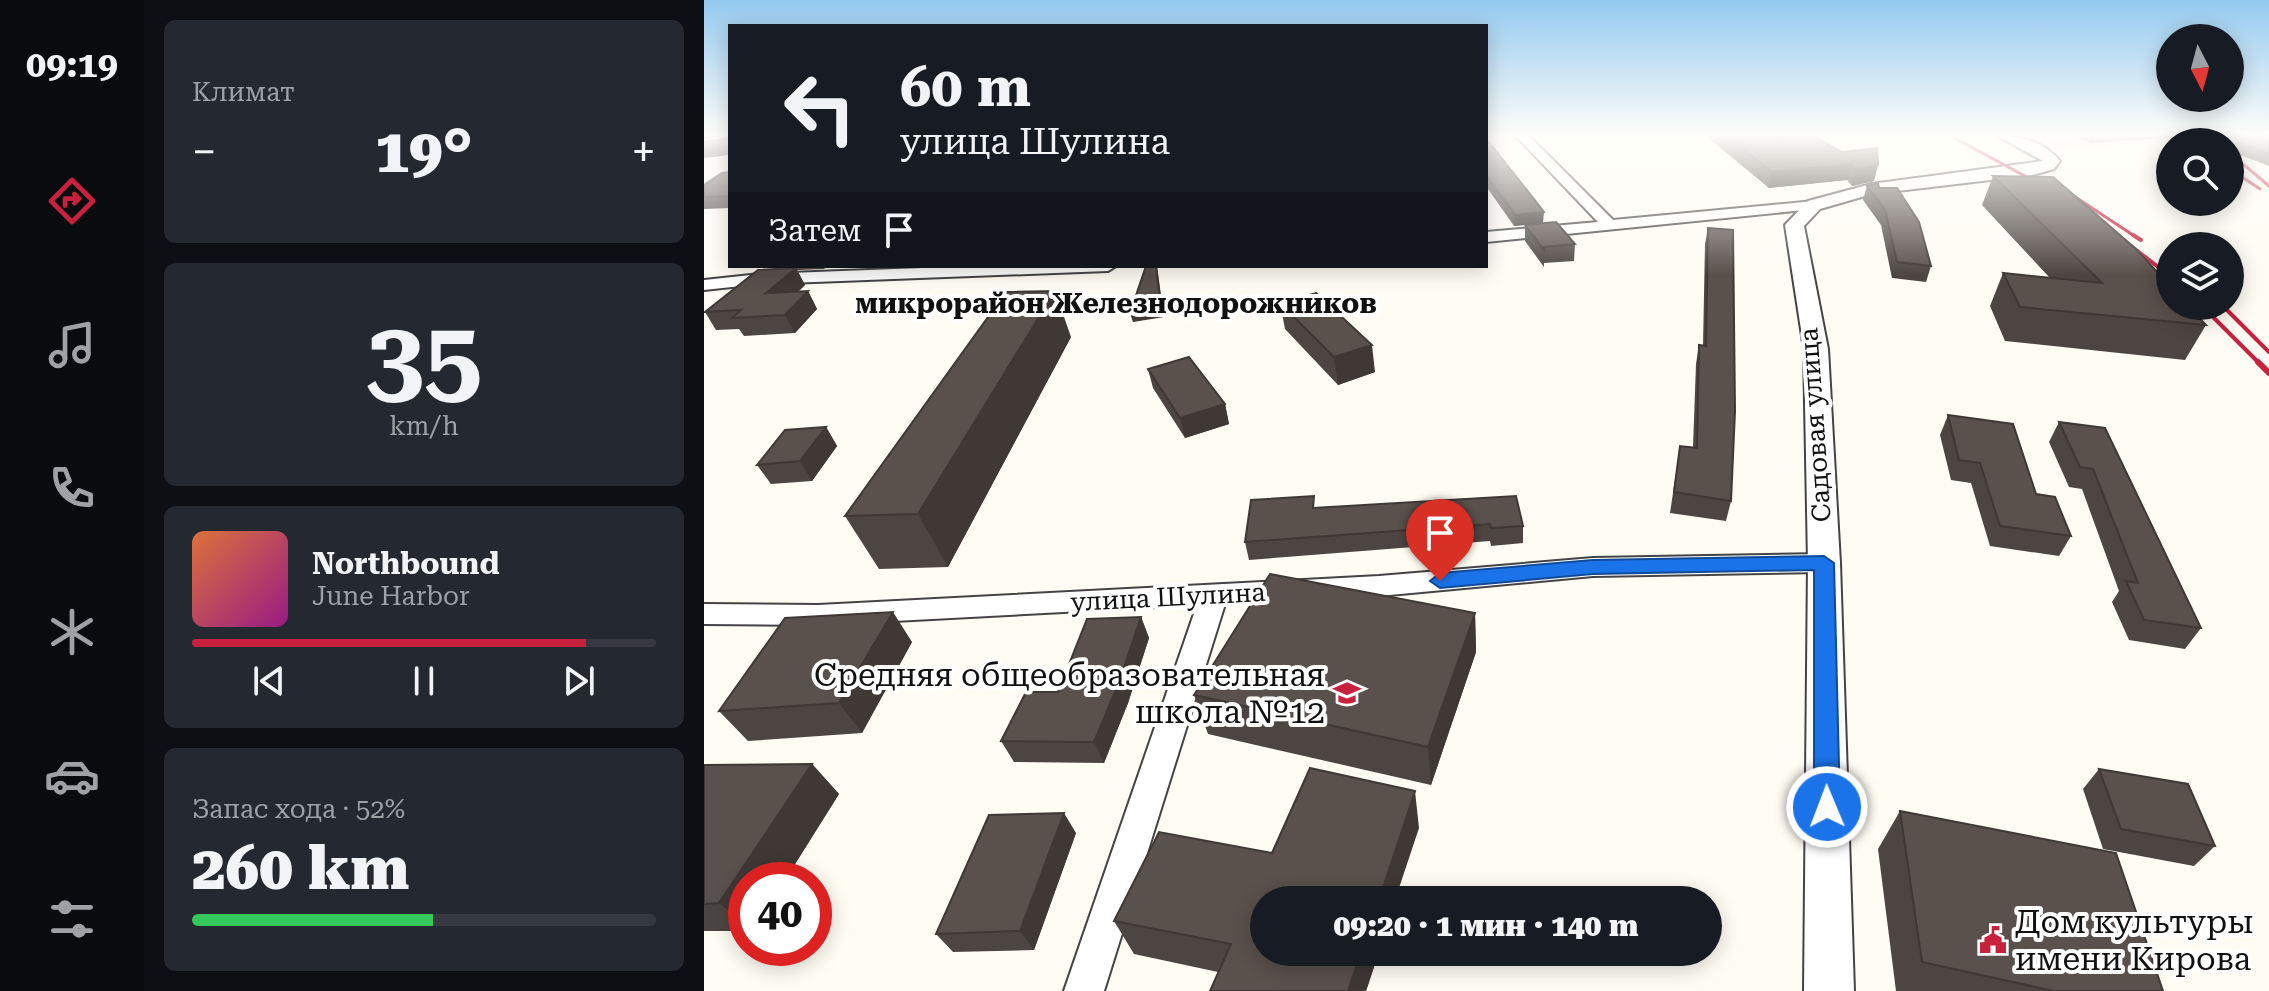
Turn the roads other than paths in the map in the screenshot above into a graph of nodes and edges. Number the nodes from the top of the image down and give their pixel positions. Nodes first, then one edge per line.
1 (1568, 182) edge
2 (1929, 182) edge
3 (1814, 205) junction
4 (1608, 223) junction
5 (1488, 237) edge
6 (993, 268) edge
7 (764, 272) edge
8 (704, 285) edge
9 (1824, 563) junction
10 (1214, 595) junction
11 (704, 614) edge
12 (1084, 991) edge
13 (1829, 991) edge

1 - 4 street
2 - 3 street
3 - 4 street
3 - 9 street, Садовая улица
4 - 5 street
6 - 7 street
7 - 8 street
9 - 10 street, улица Шулина
9 - 13 street, Садовая улица
10 - 11 street, улица Шулина
10 - 12 street

